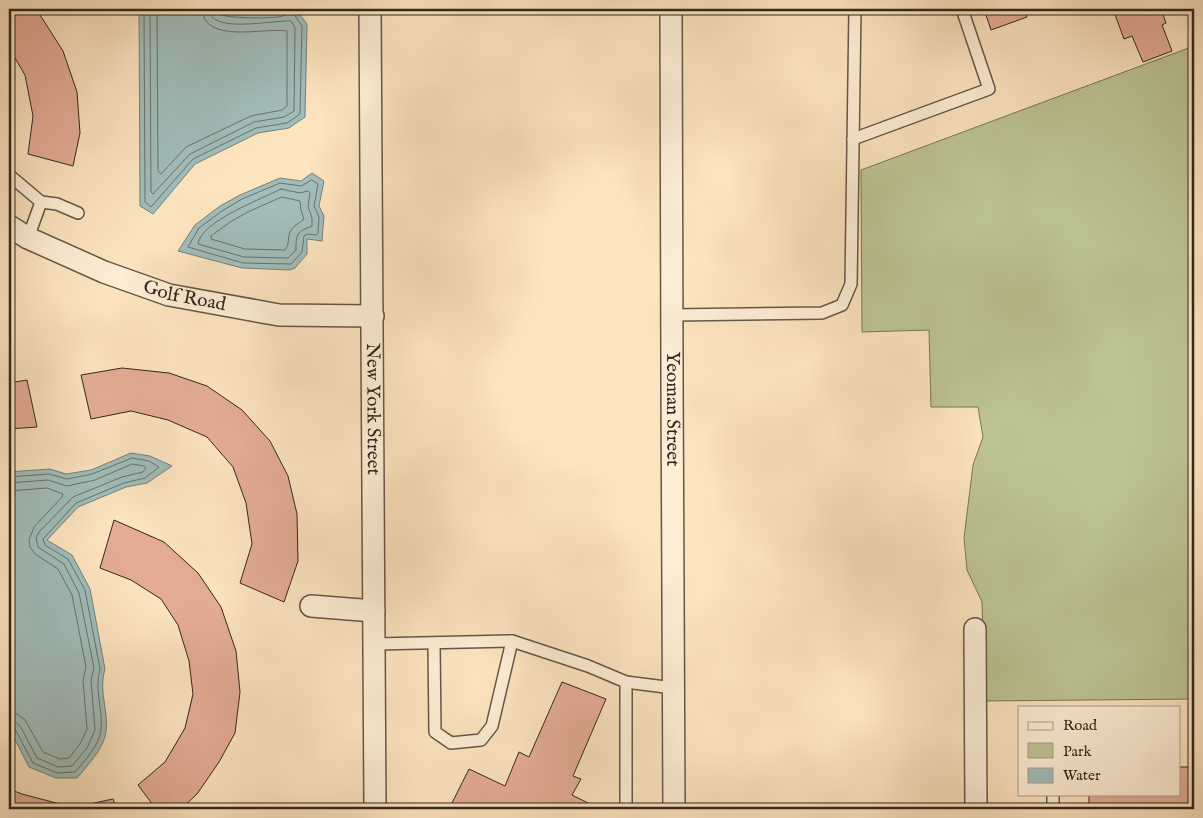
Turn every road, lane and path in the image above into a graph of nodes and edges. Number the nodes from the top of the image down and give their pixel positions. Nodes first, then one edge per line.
1 (370, 9) edge
2 (671, 9) edge
3 (854, 9) edge
4 (962, 9) edge
5 (853, 139) junction
6 (9, 175) edge
7 (41, 202) junction
8 (78, 213) dead end
9 (9, 226) edge
10 (28, 238) junction
11 (373, 316) junction
12 (673, 316) junction
13 (311, 606) dead end
14 (374, 611) junction
15 (975, 629) dead end
16 (512, 642) junction
17 (375, 644) junction
18 (434, 644) junction
19 (626, 682) junction
20 (673, 688) junction
21 (1053, 796) edge
22 (375, 809) edge
23 (626, 809) edge
24 (674, 809) edge
25 (976, 809) edge
26 (1053, 809) edge

1 - 11 street, New York Street
2 - 12 street, Yeoman Street
3 - 5 lane
4 - 5 lane
5 - 12 lane
6 - 7 lane
7 - 8 lane
7 - 10 lane
9 - 10 street, Golf Road
10 - 11 street, Golf Road
11 - 14 street, New York Street
12 - 20 street, Yeoman Street
13 - 14 street
14 - 17 street, New York Street
15 - 25 street
16 - 18 lane
16 - 18 lane
16 - 19 lane
17 - 18 lane
17 - 22 street, New York Street
19 - 20 lane
19 - 23 lane
20 - 24 street, Yeoman Street
21 - 26 lane

